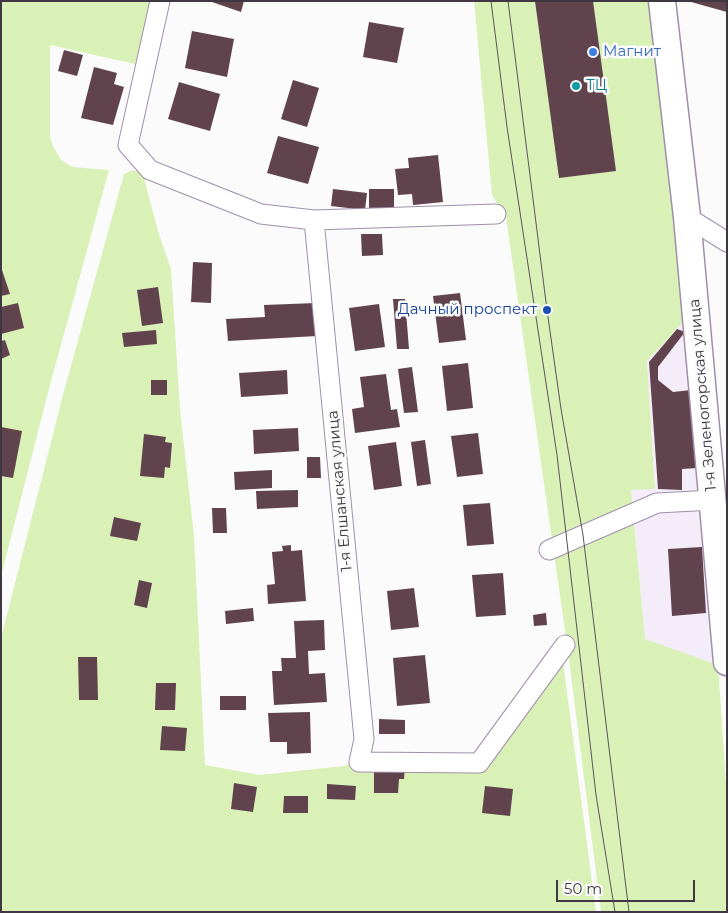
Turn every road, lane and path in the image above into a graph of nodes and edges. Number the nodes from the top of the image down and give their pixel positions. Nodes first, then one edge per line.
1 (160, 1) edge
2 (662, 1) edge
3 (496, 214) dead end
4 (687, 217) junction
5 (314, 220) junction
6 (727, 242) edge
7 (713, 500) junction
8 (549, 550) dead end
9 (565, 645) dead end
10 (727, 662) edge

1 - 5 street
2 - 4 main road, 1-я Зеленогорская улица
3 - 5 street
4 - 6 street
4 - 7 main road, 1-я Зеленогорская улица
5 - 9 street, 1-я Елшанская улица
7 - 8 street
7 - 10 main road, 1-я Зеленогорская улица

